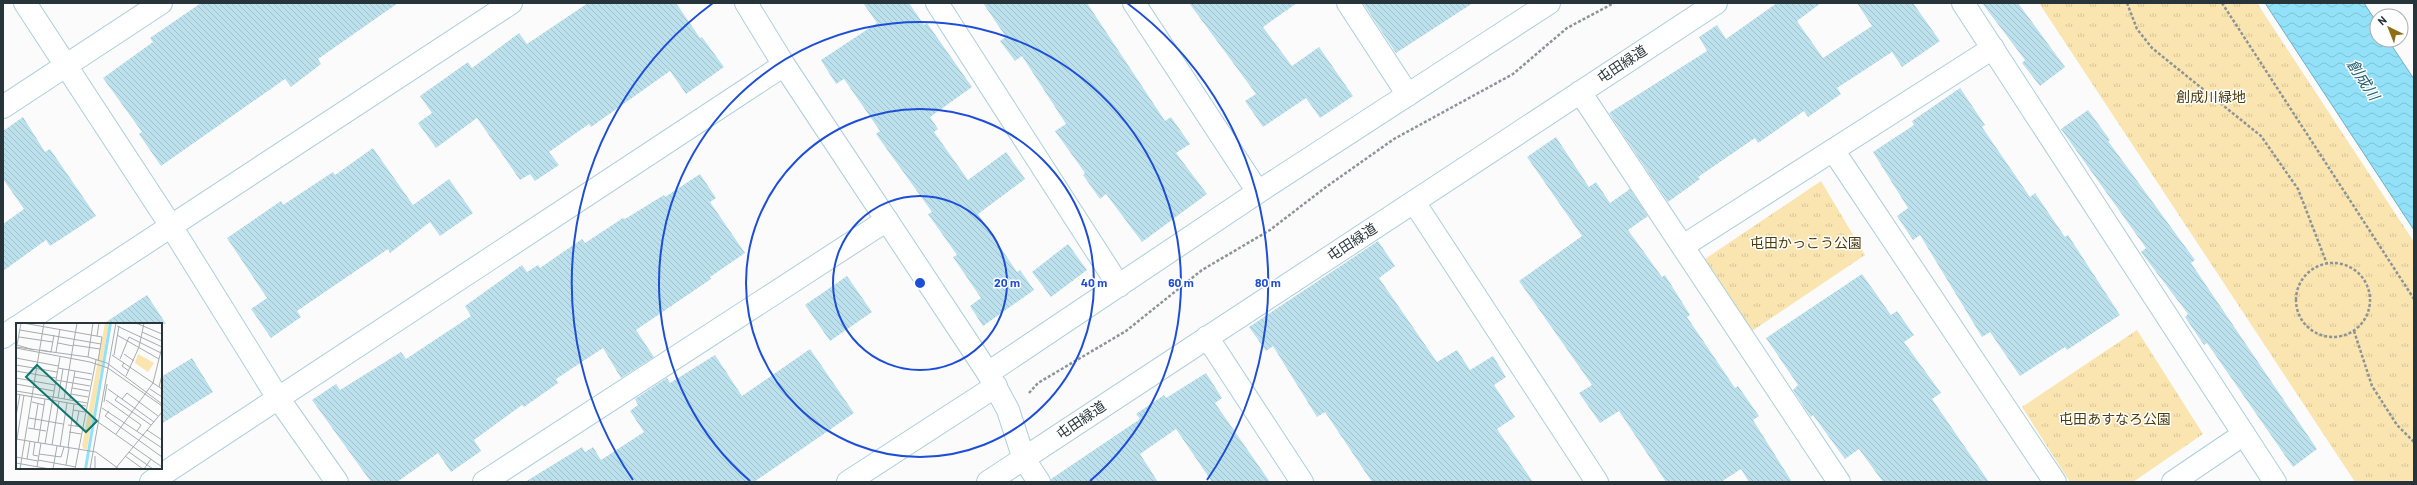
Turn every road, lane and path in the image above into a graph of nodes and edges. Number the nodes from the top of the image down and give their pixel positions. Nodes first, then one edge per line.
1 (25, 3) edge
2 (161, 3) edge
3 (511, 3) edge
4 (746, 3) edge
5 (937, 3) edge
6 (1134, 3) edge
7 (1348, 3) edge
8 (1549, 3) edge
9 (1614, 3) edge
10 (1716, 3) edge
11 (1963, 3) edge
12 (2127, 3) edge
13 (2222, 3) edge
14 (1993, 48) junction
15 (66, 65) junction
16 (784, 66) junction
17 (1580, 92) junction
18 (1408, 95) junction
19 (3, 107) edge
20 (1833, 150) junction
21 (1258, 192) junction
22 (1414, 202) junction
23 (887, 220) junction
24 (171, 226) junction
25 (1683, 246) junction
26 (2327, 264) junction
27 (1119, 286) junction
28 (2414, 299) edge
29 (24, 323) edge
30 (16, 329) edge
31 (2354, 332) junction
32 (3, 337) edge
33 (1207, 337) junction
34 (992, 379) junction
35 (278, 398) junction
36 (1024, 398) dead end
37 (2244, 434) junction
38 (2414, 442) edge
39 (1024, 458) junction
40 (151, 482) edge
41 (337, 482) edge
42 (484, 482) edge
43 (848, 482) edge
44 (988, 482) edge
45 (1039, 482) edge
46 (1302, 482) edge
47 (1596, 482) edge
48 (1839, 482) edge
49 (2055, 482) edge
50 (2173, 482) edge
51 (2275, 482) edge

1 - 15 street
2 - 15 street
3 - 24 street
4 - 16 street
5 - 27 street
6 - 21 street
7 - 18 street
8 - 18 street
9 - 36 path
10 - 17 street, 屯田緑道
11 - 14 street
12 - 26 path
13 - 28 path
14 - 20 street
14 - 37 street
15 - 19 street
15 - 24 street
16 - 23 street
16 - 35 street
17 - 22 street, 屯田緑道
17 - 25 street
18 - 21 street
20 - 25 street
20 - 49 street
21 - 27 street
22 - 33 street, 屯田緑道
22 - 47 street
23 - 34 street
23 - 42 street
24 - 29 street
24 - 35 street
25 - 48 street
26 - 31 path
26 - 31 path
27 - 34 street
30 - 32 street
31 - 38 path
33 - 39 street, 屯田緑道
33 - 46 street
34 - 39 street
34 - 43 street
35 - 40 street
35 - 41 street
37 - 50 street
37 - 51 street
39 - 44 street, 屯田緑道
39 - 45 street

